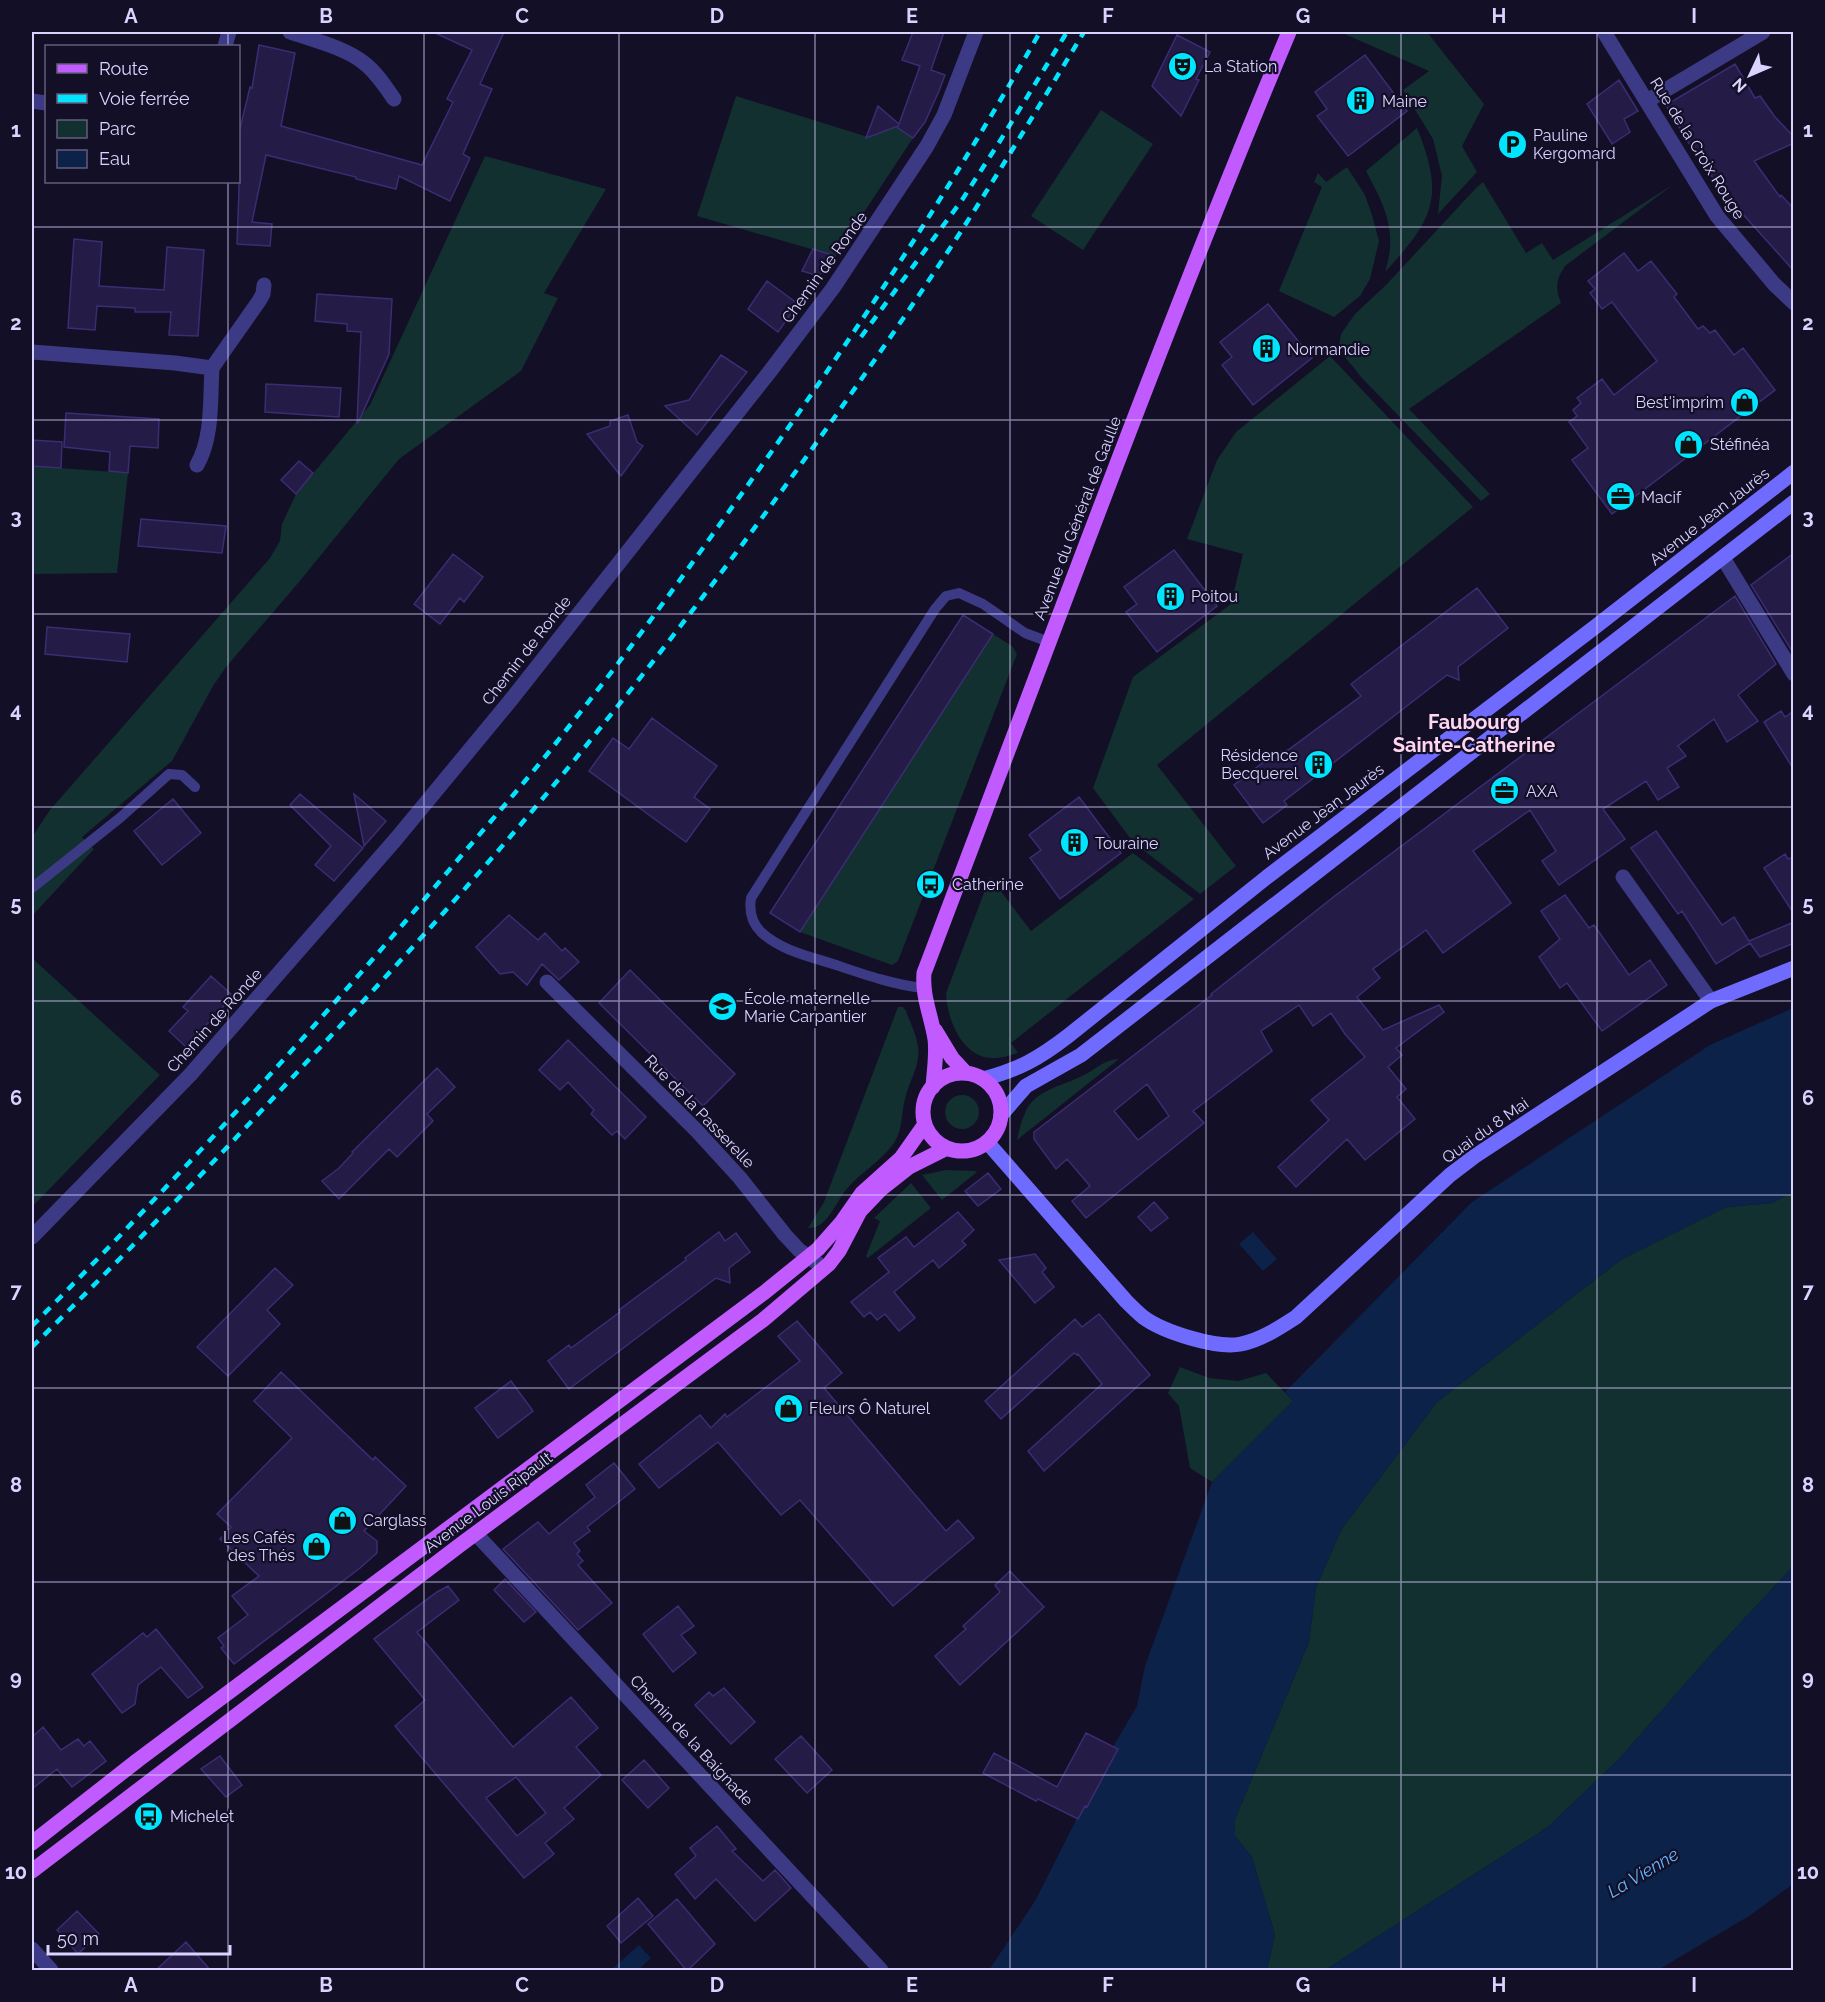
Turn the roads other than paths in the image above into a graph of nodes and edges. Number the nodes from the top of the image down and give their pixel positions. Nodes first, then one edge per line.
1 (290, 32) edge
2 (976, 32) edge
3 (1289, 32) edge
4 (1604, 32) edge
5 (1763, 32) edge
6 (394, 99) dead end
7 (1647, 101) junction
8 (264, 285) dead end
9 (1794, 303) edge
10 (32, 352) edge
11 (212, 368) junction
12 (197, 465) dead end
13 (1794, 472) edge
14 (1794, 502) edge
15 (1723, 558) junction
16 (1049, 642) junction
17 (1794, 674) edge
18 (195, 787) dead end
19 (1623, 877) dead end
20 (32, 888) edge
21 (1794, 968) edge
22 (548, 982) dead end
23 (922, 988) junction
24 (1711, 1001) junction
25 (930, 1022) junction
26 (966, 1074) junction
27 (983, 1079) junction
28 (933, 1087) junction
29 (1001, 1115) junction
30 (925, 1124) junction
31 (987, 1142) junction
32 (947, 1148) junction
33 (32, 1237) edge
34 (809, 1257) junction
35 (824, 1269) junction
36 (476, 1534) junction
37 (32, 1843) edge
38 (32, 1870) edge
39 (32, 1949) edge
40 (51, 1971) edge
41 (881, 1971) edge

1 - 6 street
2 - 33 street, Chemin de Ronde
3 - 16 main road, Avenue du Général de Gaulle
4 - 7 street, Rue de la Croix Rouge
5 - 7 street
7 - 9 street, Rue de la Croix Rouge
8 - 11 street
10 - 11 street
11 - 12 street
13 - 27 main road, Avenue Jean Jaurès
14 - 15 main road
15 - 17 street
15 - 29 main road
16 - 23 main road, Avenue du Général de Gaulle
16 - 23 lane
18 - 20 lane
19 - 24 street
21 - 24 main road, Quai du 8 Mai
22 - 34 street, Rue de la Passerelle
23 - 25 main road, Avenue du Général de Gaulle
24 - 31 main road, Quai du 8 Mai
25 - 26 main road, Avenue du Général de Gaulle
25 - 28 main road, Avenue du Général de Gaulle
26 - 27 main road
26 - 28 main road
27 - 29 main road
28 - 30 main road
29 - 31 main road
30 - 32 main road
30 - 34 main road, Avenue Louis Ripault
31 - 32 main road
32 - 35 main road, Avenue Louis Ripault
34 - 35 street, Rue de la Passerelle
34 - 37 main road, Avenue Louis Ripault
35 - 36 main road, Avenue Louis Ripault
36 - 38 main road, Avenue Louis Ripault
36 - 41 street, Chemin de la Baignade
39 - 40 street

